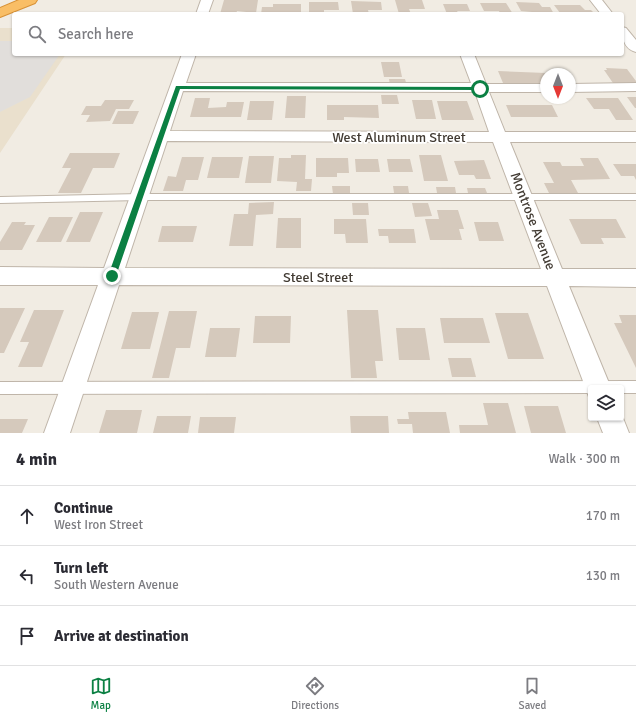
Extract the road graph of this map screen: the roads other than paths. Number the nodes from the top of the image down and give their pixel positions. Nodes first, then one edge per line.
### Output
1 (12, 0) edge
2 (30, 0) edge
3 (207, 0) edge
4 (596, 0) edge
5 (0, 10) edge
6 (203, 12) edge
7 (606, 12) edge
8 (0, 14) edge
9 (624, 33) edge
10 (636, 48) edge
11 (188, 56) edge
12 (468, 56) edge
13 (636, 87) edge
14 (178, 88) junction
15 (540, 88) edge
16 (576, 88) edge
17 (480, 89) junction
18 (161, 136) junction
19 (636, 137) edge
20 (500, 138) junction
21 (140, 197) junction
22 (636, 197) edge
23 (524, 198) junction
24 (0, 200) edge
25 (0, 276) edge
26 (112, 276) junction
27 (555, 278) junction
28 (636, 278) edge
29 (597, 385) edge
30 (588, 387) edge
31 (624, 387) edge
32 (636, 387) edge
33 (0, 388) edge
34 (73, 388) junction
35 (611, 421) edge
36 (57, 433) edge
37 (616, 433) edge

1 - 5 highway
2 - 8 highway
3 - 6 street
4 - 7 street
9 - 10 street
11 - 14 street
12 - 17 street, Montrose Avenue
13 - 16 street
14 - 17 street
14 - 18 street
15 - 17 street
17 - 20 street, Montrose Avenue
18 - 20 street, West Aluminum Street
18 - 21 street
19 - 20 street, West Aluminum Street
20 - 23 street, Montrose Avenue
21 - 23 lane
21 - 24 lane
21 - 26 street
22 - 23 lane
23 - 27 street, Montrose Avenue
25 - 26 street, Steel Street
26 - 27 street, Steel Street
26 - 34 street
27 - 28 street, Steel Street
27 - 29 street, Montrose Avenue
30 - 34 lane
31 - 32 lane
33 - 34 lane
34 - 36 street
35 - 37 street

